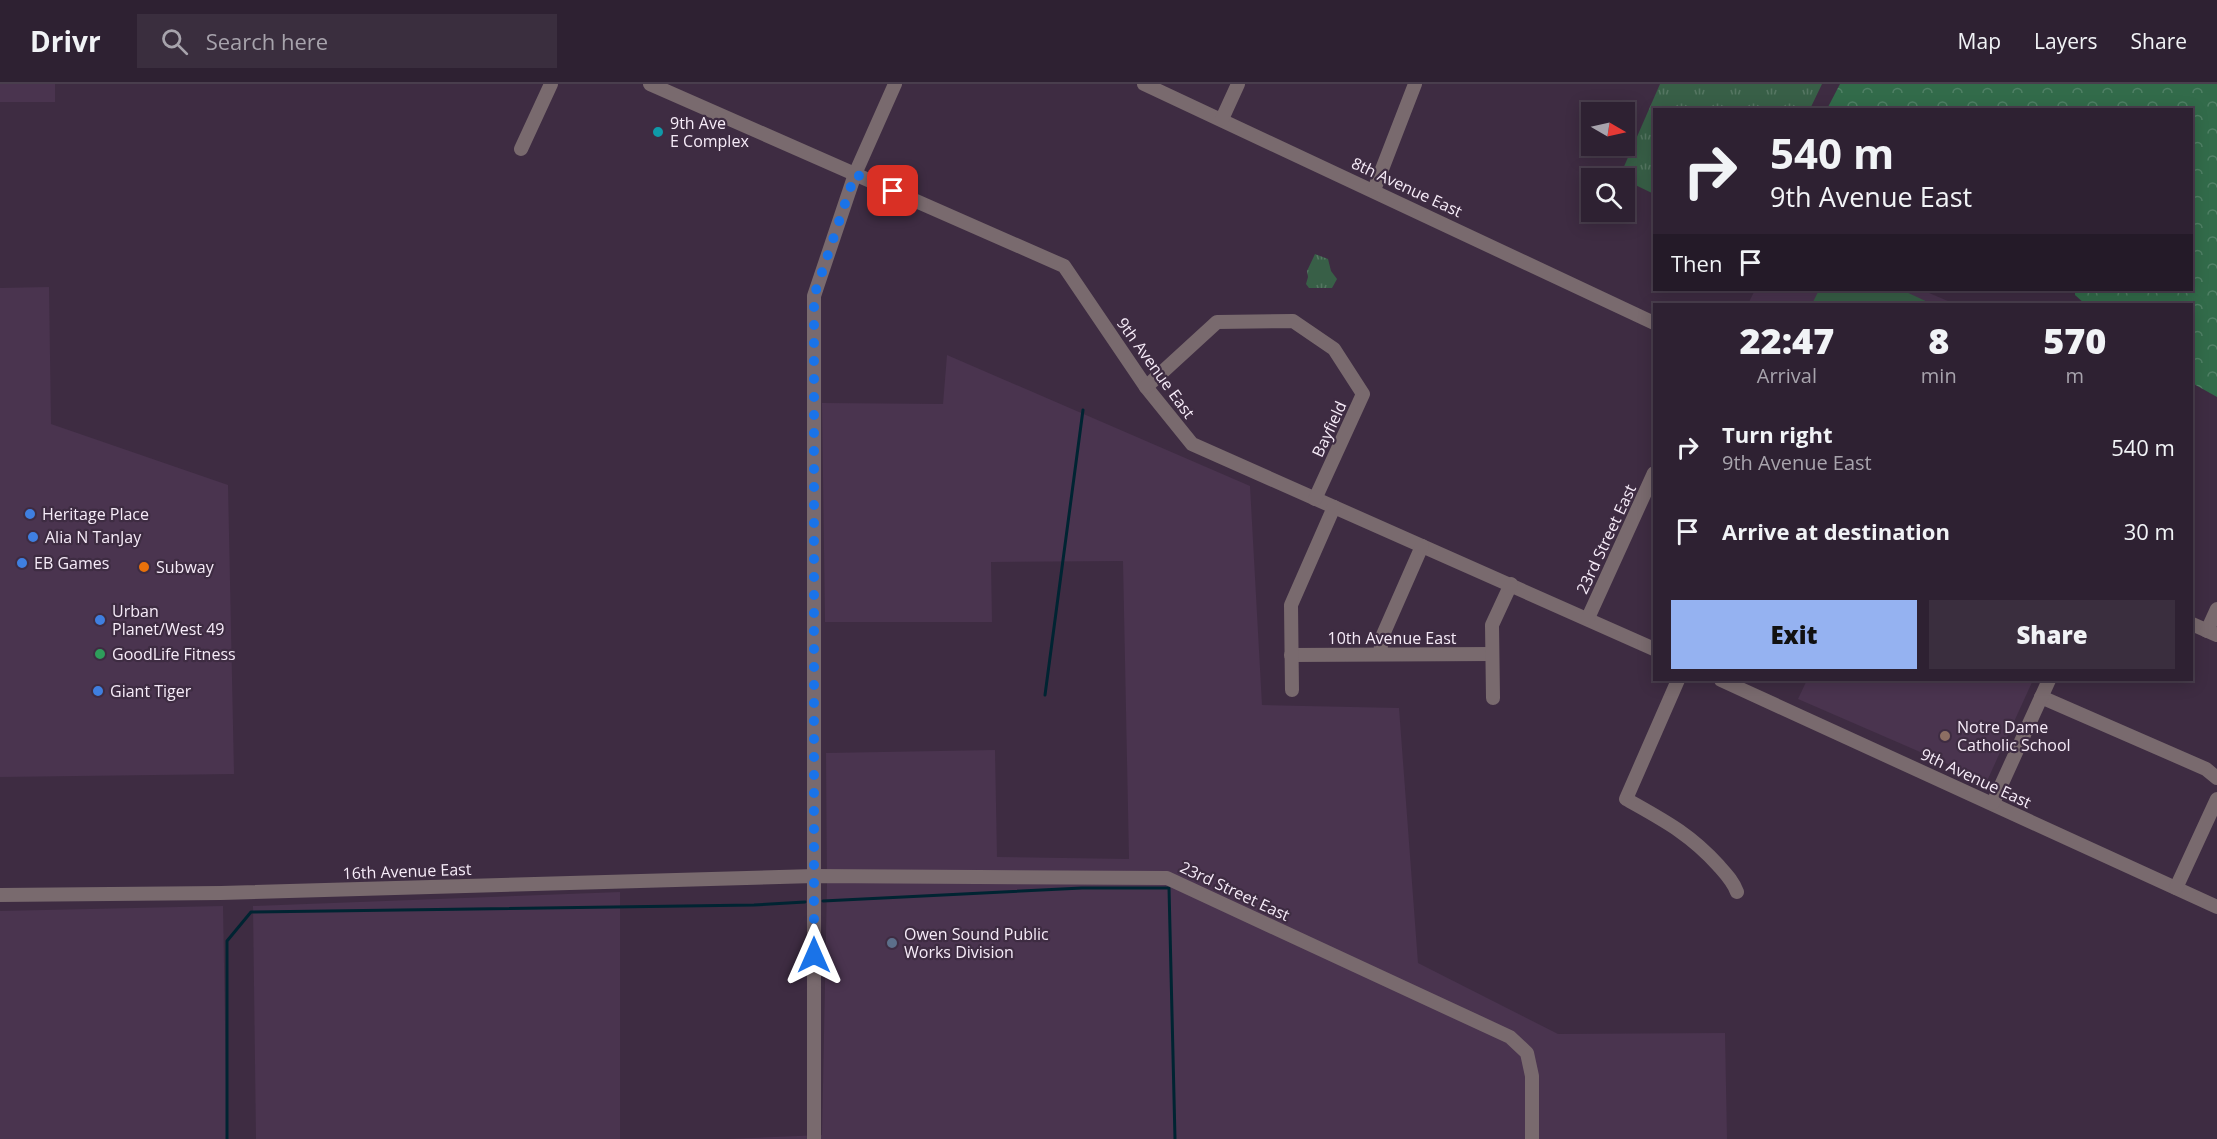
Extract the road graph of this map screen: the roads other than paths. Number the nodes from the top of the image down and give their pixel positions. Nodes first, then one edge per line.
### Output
1 (551, 84) edge
2 (650, 84) edge
3 (895, 84) edge
4 (1144, 84) edge
5 (1238, 84) edge
6 (1415, 84) edge
7 (1222, 119) junction
8 (522, 149) dead end
9 (855, 174) junction
10 (1374, 190) junction
11 (1653, 323) edge
12 (1146, 387) junction
13 (1653, 476) edge
14 (1315, 499) junction
15 (1334, 507) junction
16 (1422, 546) junction
17 (1511, 584) junction
18 (2217, 609) edge
19 (1588, 618) junction
20 (2193, 624) edge
21 (2212, 633) edge
22 (1653, 649) edge
23 (1380, 654) junction
24 (1492, 654) junction
25 (1291, 655) junction
26 (1678, 681) edge
27 (1723, 681) edge
28 (2049, 681) edge
29 (1292, 690) dead end
30 (2041, 697) junction
31 (1493, 698) dead end
32 (2217, 778) edge
33 (2217, 799) edge
34 (1993, 803) junction
35 (814, 876) junction
36 (2176, 888) junction
37 (1737, 892) dead end
38 (0, 895) edge
39 (2217, 907) edge
40 (814, 1139) edge
41 (1532, 1139) edge

1 - 8 street
2 - 9 street, 9th Avenue East
3 - 9 street
4 - 7 street, 8th Avenue East
5 - 7 street
6 - 10 street
7 - 10 street, 8th Avenue East
9 - 12 street, 9th Avenue East
9 - 35 street
10 - 11 street, 8th Avenue East
12 - 14 street, 9th Avenue East
12 - 14 street, Bayfield
13 - 19 street, 23rd Street East
14 - 15 street, 9th Avenue East
15 - 16 street, 9th Avenue East
15 - 25 street
16 - 17 street, 9th Avenue East
16 - 23 street
17 - 19 street, 9th Avenue East
17 - 24 street
18 - 21 street
19 - 22 street, 9th Avenue East
20 - 21 street
23 - 24 street, 10th Avenue East
23 - 25 street, 10th Avenue East
24 - 31 street
25 - 29 street
26 - 37 street
27 - 34 street, 9th Avenue East
28 - 30 street
30 - 32 street
30 - 34 street
33 - 36 street
34 - 36 street, 9th Avenue East
35 - 38 street, 16th Avenue East
35 - 40 street
35 - 41 street, 23rd Street East
36 - 39 street, 9th Avenue East

